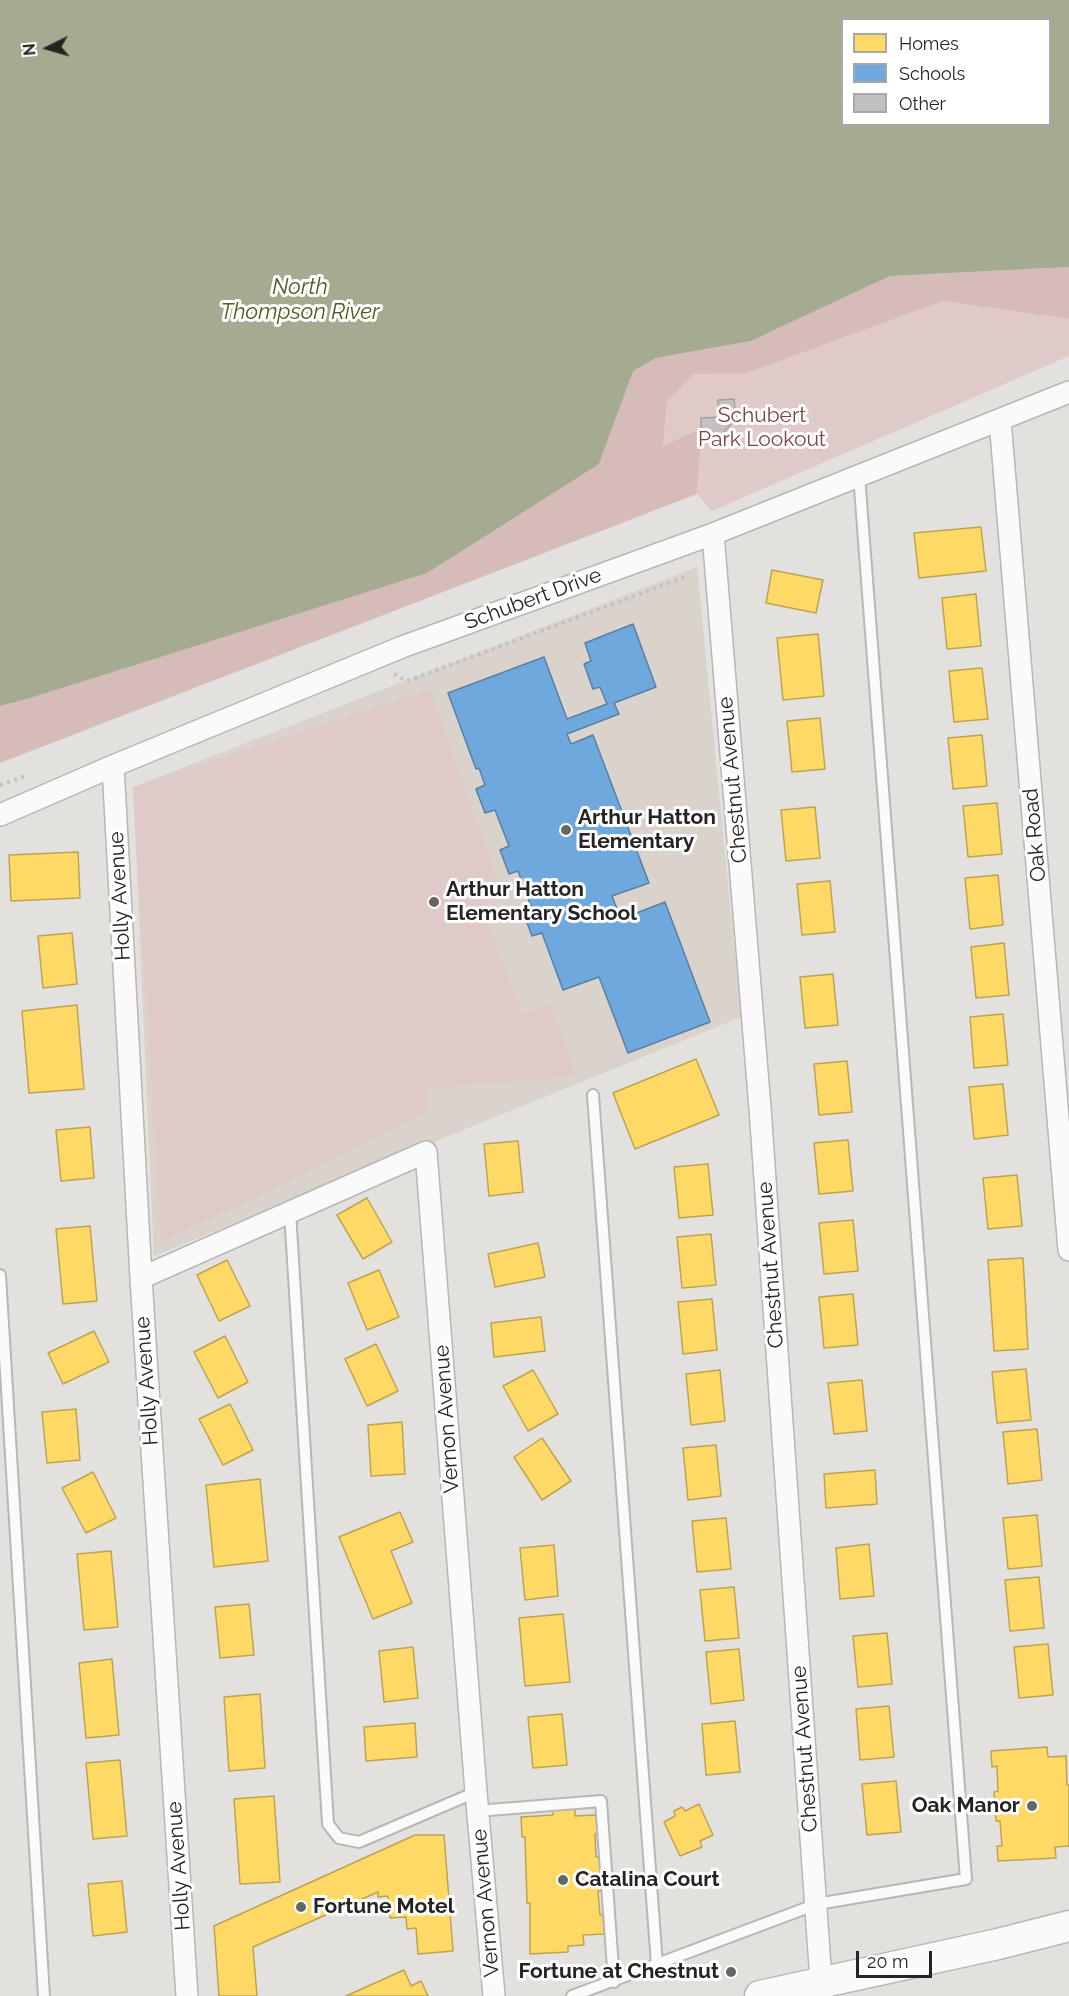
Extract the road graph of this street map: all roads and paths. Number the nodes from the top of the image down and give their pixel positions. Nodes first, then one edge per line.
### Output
1 (1069, 392) edge
2 (1000, 420) junction
3 (859, 475) junction
4 (713, 534) junction
5 (688, 576) dead end
6 (388, 671) dead end
7 (113, 766) junction
8 (0, 815) edge
9 (593, 1095) dead end
10 (290, 1212) junction
11 (1069, 1250) edge
12 (0, 1275) edge
13 (141, 1278) junction
14 (477, 1801) junction
15 (817, 1904) junction
16 (1069, 1926) edge
17 (657, 1965) junction
18 (614, 1982) junction
19 (821, 1989) edge
20 (44, 1996) edge
21 (187, 1996) edge
22 (494, 1996) edge
23 (572, 1996) edge
24 (760, 1996) edge

1 - 2 street, Schubert Drive
2 - 3 street, Schubert Drive
2 - 11 street, Oak Road
3 - 4 street, Schubert Drive
3 - 15 lane
4 - 7 street, Schubert Drive
4 - 15 street, Chestnut Avenue
5 - 6 path
7 - 8 street, Schubert Drive
7 - 13 street, Holly Avenue
9 - 17 lane
10 - 13 street, Vernon Avenue
10 - 14 lane
10 - 14 street, Vernon Avenue
12 - 20 lane
13 - 21 street, Holly Avenue
14 - 18 lane
14 - 22 street, Vernon Avenue
15 - 17 lane
15 - 19 street, Chestnut Avenue
16 - 19 main road
17 - 18 lane
18 - 23 lane
19 - 24 main road

